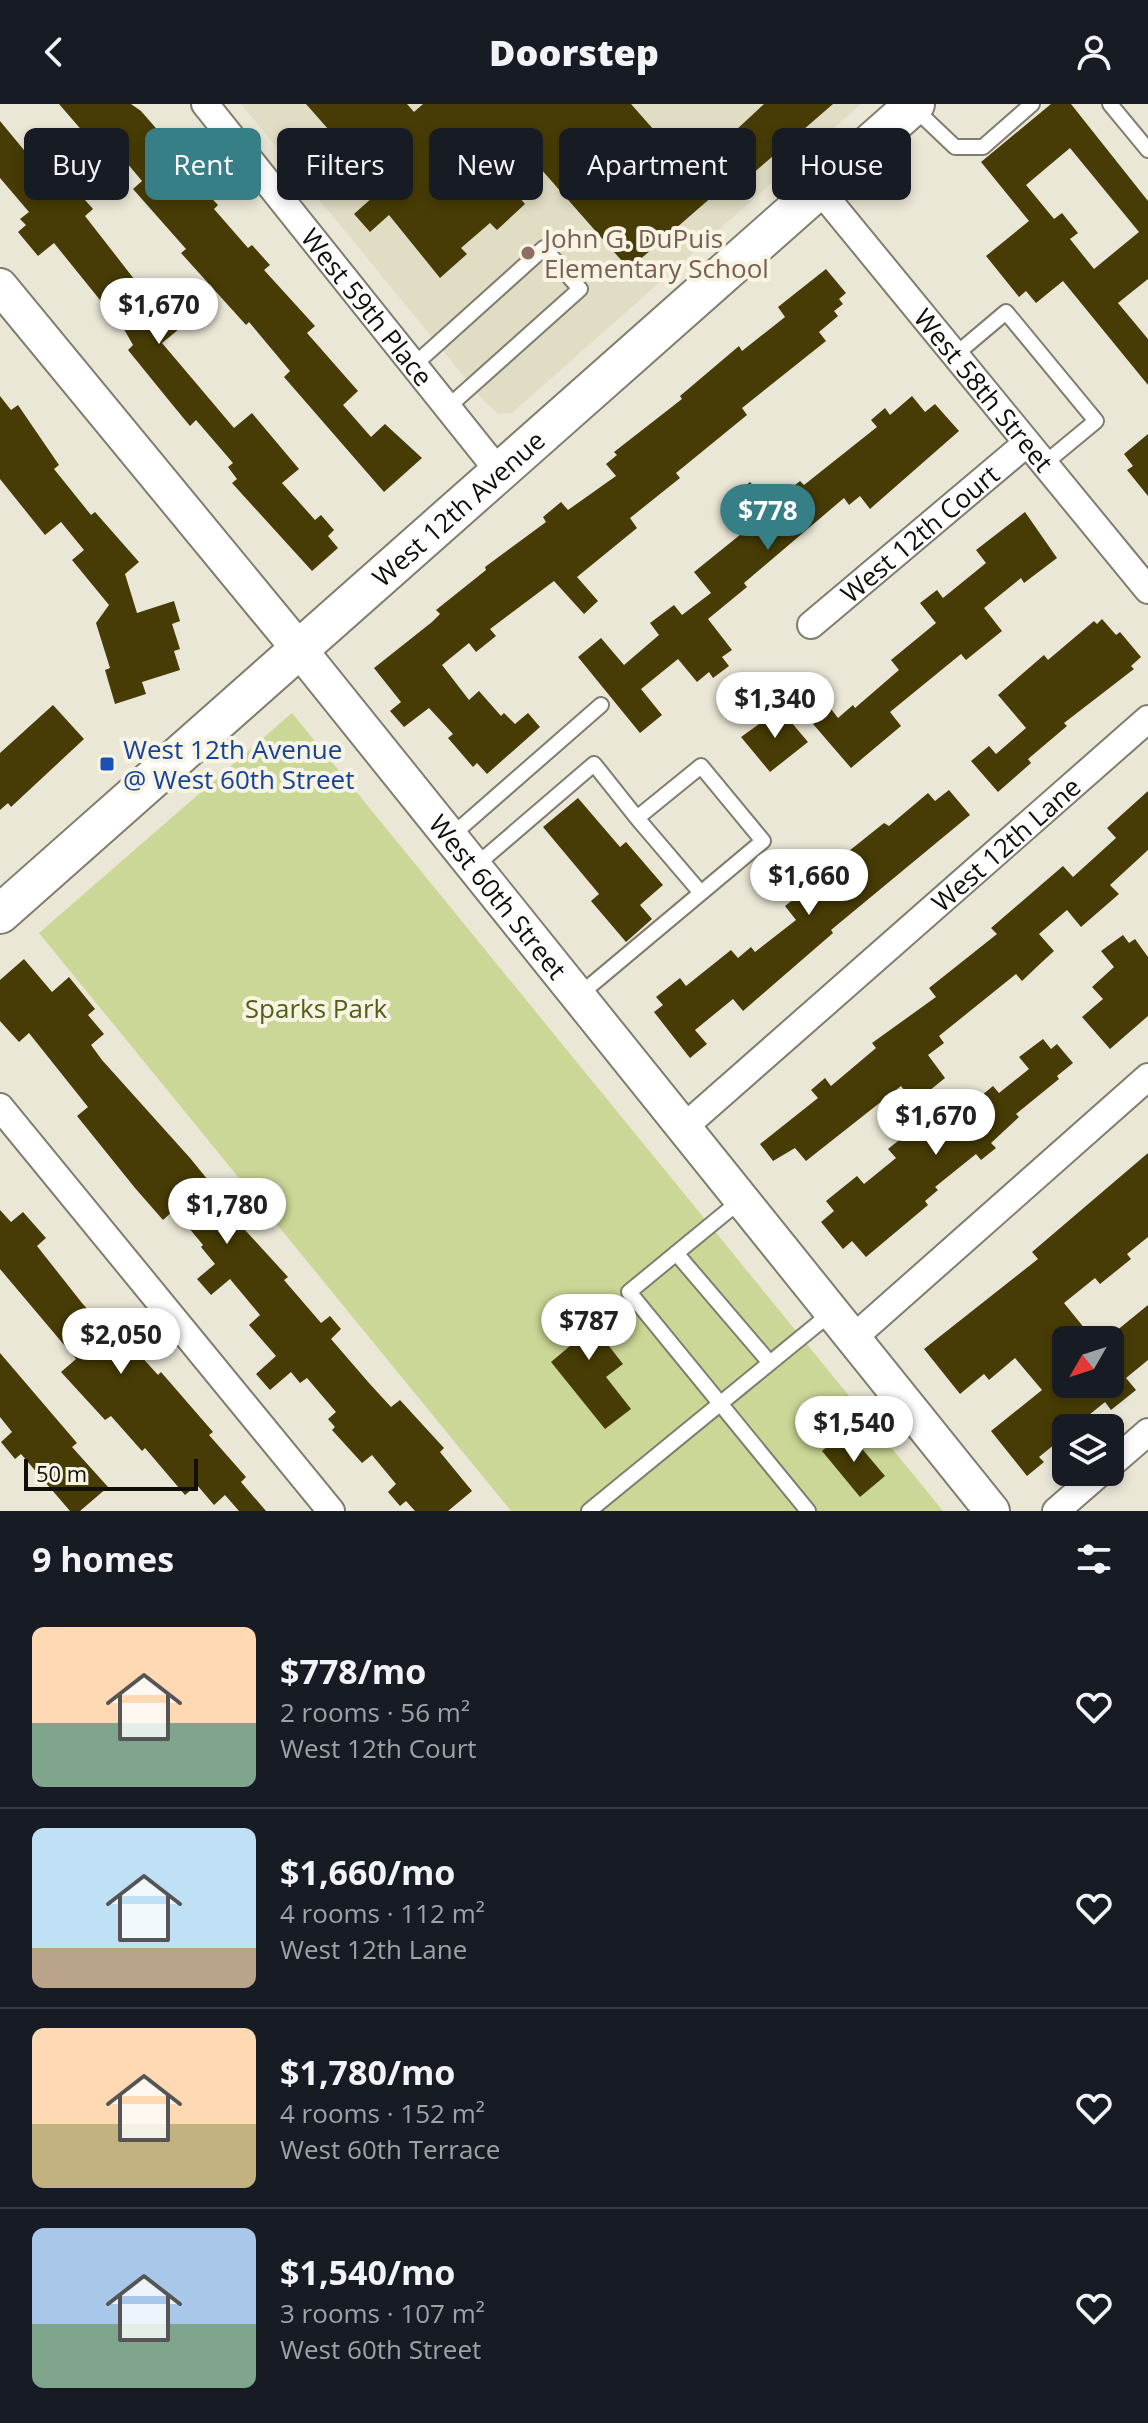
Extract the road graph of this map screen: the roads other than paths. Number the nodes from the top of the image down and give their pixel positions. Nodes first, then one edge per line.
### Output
1 (205, 104) edge
2 (1032, 104) edge
3 (1110, 104) edge
4 (914, 105) edge
5 (888, 128) edge
6 (1148, 150) edge
7 (807, 200) edge
8 (828, 200) edge
9 (0, 286) edge
10 (955, 355) junction
11 (414, 365) junction
12 (448, 407) junction
13 (1027, 443) junction
14 (1044, 464) junction
15 (500, 473) junction
16 (1148, 590) edge
17 (811, 625) dead end
18 (299, 649) junction
19 (601, 705) dead end
20 (1148, 719) edge
21 (637, 818) junction
22 (450, 837) junction
23 (474, 867) junction
24 (701, 893) junction
25 (0, 914) edge
26 (577, 996) junction
27 (1148, 1077) edge
28 (0, 1107) edge
29 (683, 1128) junction
30 (741, 1200) junction
31 (676, 1253) junction
32 (842, 1326) junction
33 (770, 1363) junction
34 (720, 1404) junction
35 (1148, 1432) edge
36 (1124, 1453) edge
37 (1085, 1486) edge
38 (331, 1511) edge
39 (589, 1511) edge
40 (808, 1511) edge
41 (992, 1511) edge
42 (1056, 1511) edge

1 - 11 street, West 59th Place
2 - 4 lane
3 - 6 lane
4 - 5 main road, West 12th Avenue
7 - 15 main road, West 12th Avenue
8 - 10 street, West 58th Street
9 - 18 street, West 60th Street
10 - 13 street, West 58th Street
10 - 14 lane
11 - 12 street, West 59th Place
11 - 12 lane
12 - 15 street, West 59th Place
13 - 14 street, West 58th Street
13 - 17 street, West 12th Court
14 - 16 street, West 58th Street
15 - 18 main road, West 12th Avenue
18 - 22 street, West 60th Street
18 - 25 main road, West 12th Avenue
19 - 22 lane
20 - 29 street, West 12th Lane
21 - 23 lane
21 - 24 lane
21 - 24 lane
22 - 23 street, West 60th Street
23 - 26 street, West 60th Street
24 - 26 lane
26 - 29 street, West 60th Street
27 - 32 street
28 - 38 street
29 - 30 street, West 60th Street
30 - 31 lane
30 - 32 street, West 60th Street
31 - 33 lane
31 - 34 lane
32 - 33 lane
32 - 41 street, West 60th Street
33 - 34 lane
34 - 39 lane
34 - 40 lane
35 - 36 street
37 - 42 street

